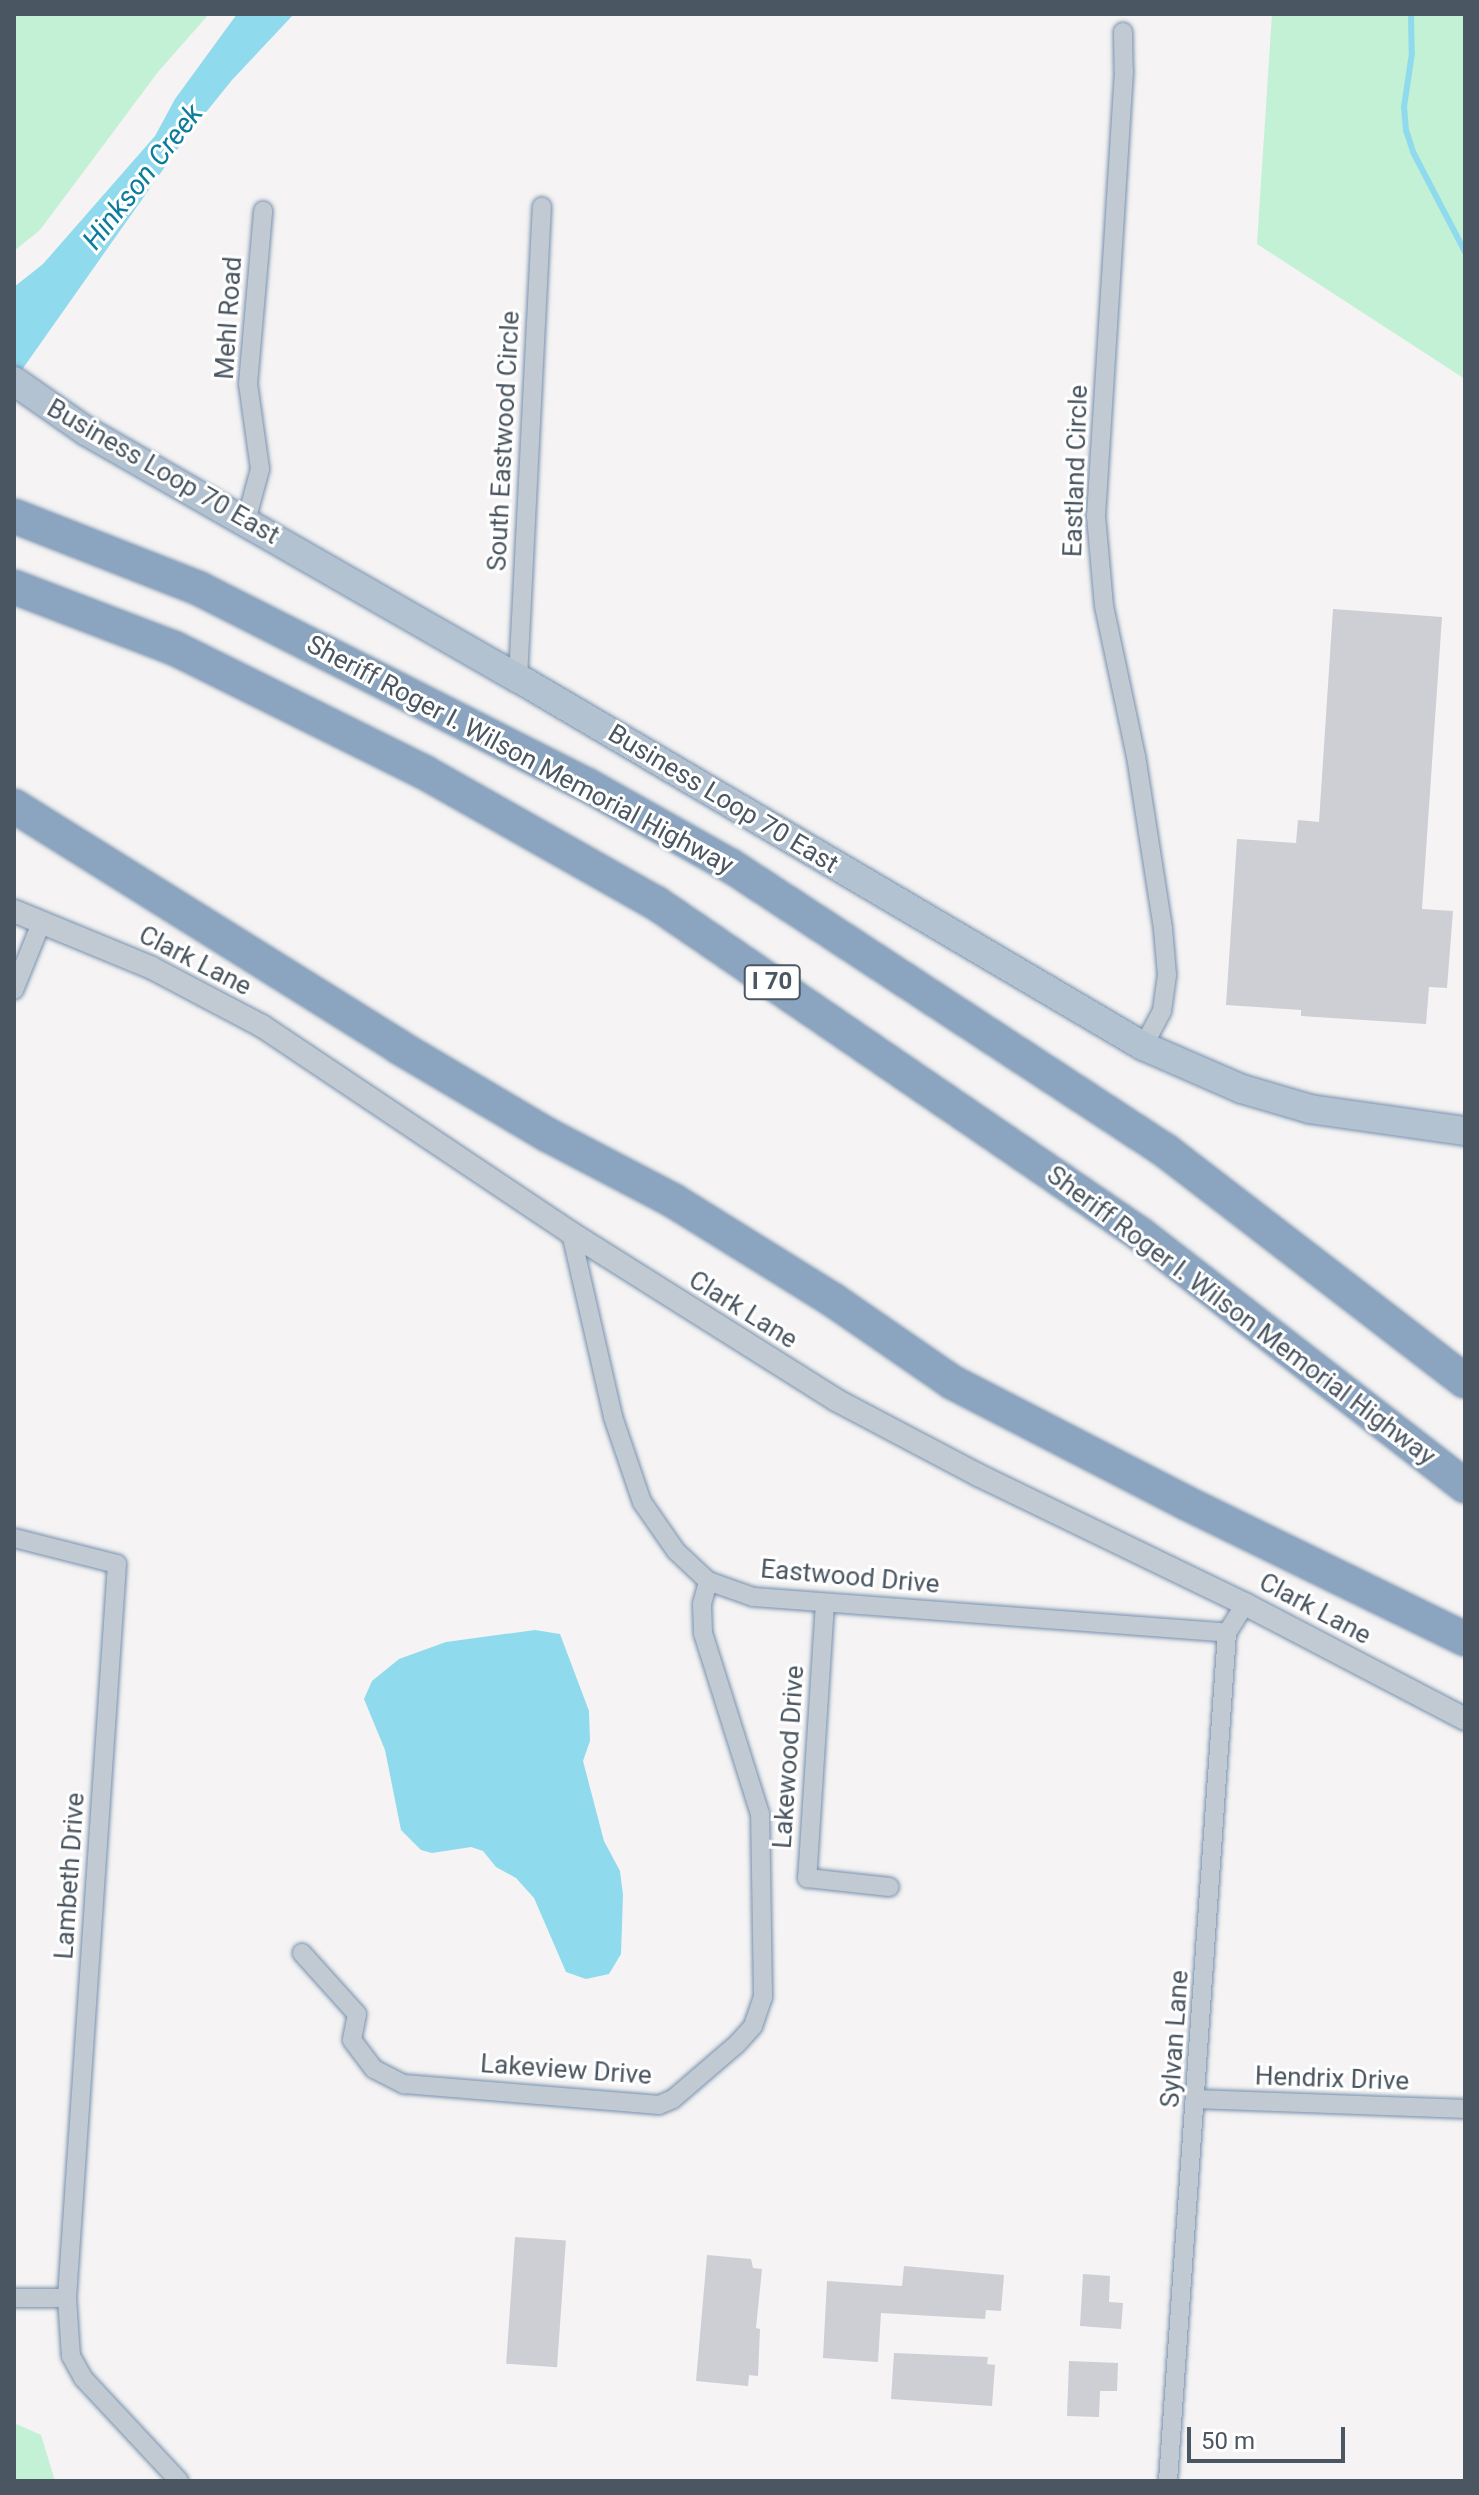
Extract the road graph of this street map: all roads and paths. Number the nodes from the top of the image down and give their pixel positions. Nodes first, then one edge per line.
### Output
1 (1123, 32) dead end
2 (542, 207) dead end
3 (263, 211) dead end
4 (14, 381) edge
5 (14, 516) edge
6 (246, 521) junction
7 (14, 587) edge
8 (518, 678) junction
9 (14, 806) edge
10 (14, 911) edge
11 (42, 921) junction
12 (14, 990) edge
13 (1143, 1046) junction
14 (1465, 1131) edge
15 (571, 1233) junction
16 (1465, 1381) edge
17 (1465, 1486) edge
18 (14, 1538) edge
19 (708, 1581) junction
20 (825, 1603) junction
21 (1245, 1604) junction
22 (1227, 1633) junction
23 (1465, 1639) edge
24 (1465, 1719) edge
25 (890, 1887) dead end
26 (302, 1953) dead end
27 (1197, 2099) junction
28 (1465, 2109) edge
29 (14, 2298) edge
30 (67, 2298) junction
31 (179, 2481) edge
32 (1168, 2481) edge

1 - 13 street, Eastland Circle
2 - 8 street, South Eastwood Circle
3 - 6 street, Mehl Road
4 - 6 main road, Business Loop 70 East
5 - 16 highway, Sheriff Roger I. Wilson Memorial Highway
6 - 8 main road, Business Loop 70 East
7 - 17 highway, Sheriff Roger I. Wilson Memorial Highway / I 70
8 - 13 main road, Business Loop 70 East
9 - 23 highway
10 - 11 street, Clark Lane
11 - 12 street
11 - 15 street, Clark Lane
13 - 14 main road, Business Loop 70 East
15 - 19 street, Eastwood Drive
15 - 21 street, Clark Lane
18 - 30 street, Lambeth Drive
19 - 20 street, Eastwood Drive
19 - 26 street, Lakeview Drive
20 - 22 street, Eastwood Drive
20 - 25 street, Lakewood Drive
21 - 22 street, Sylvan Lane
21 - 24 street, Clark Lane
22 - 27 street, Sylvan Lane
27 - 28 street, Hendrix Drive
27 - 32 street, Sylvan Lane
29 - 30 street
30 - 31 street

